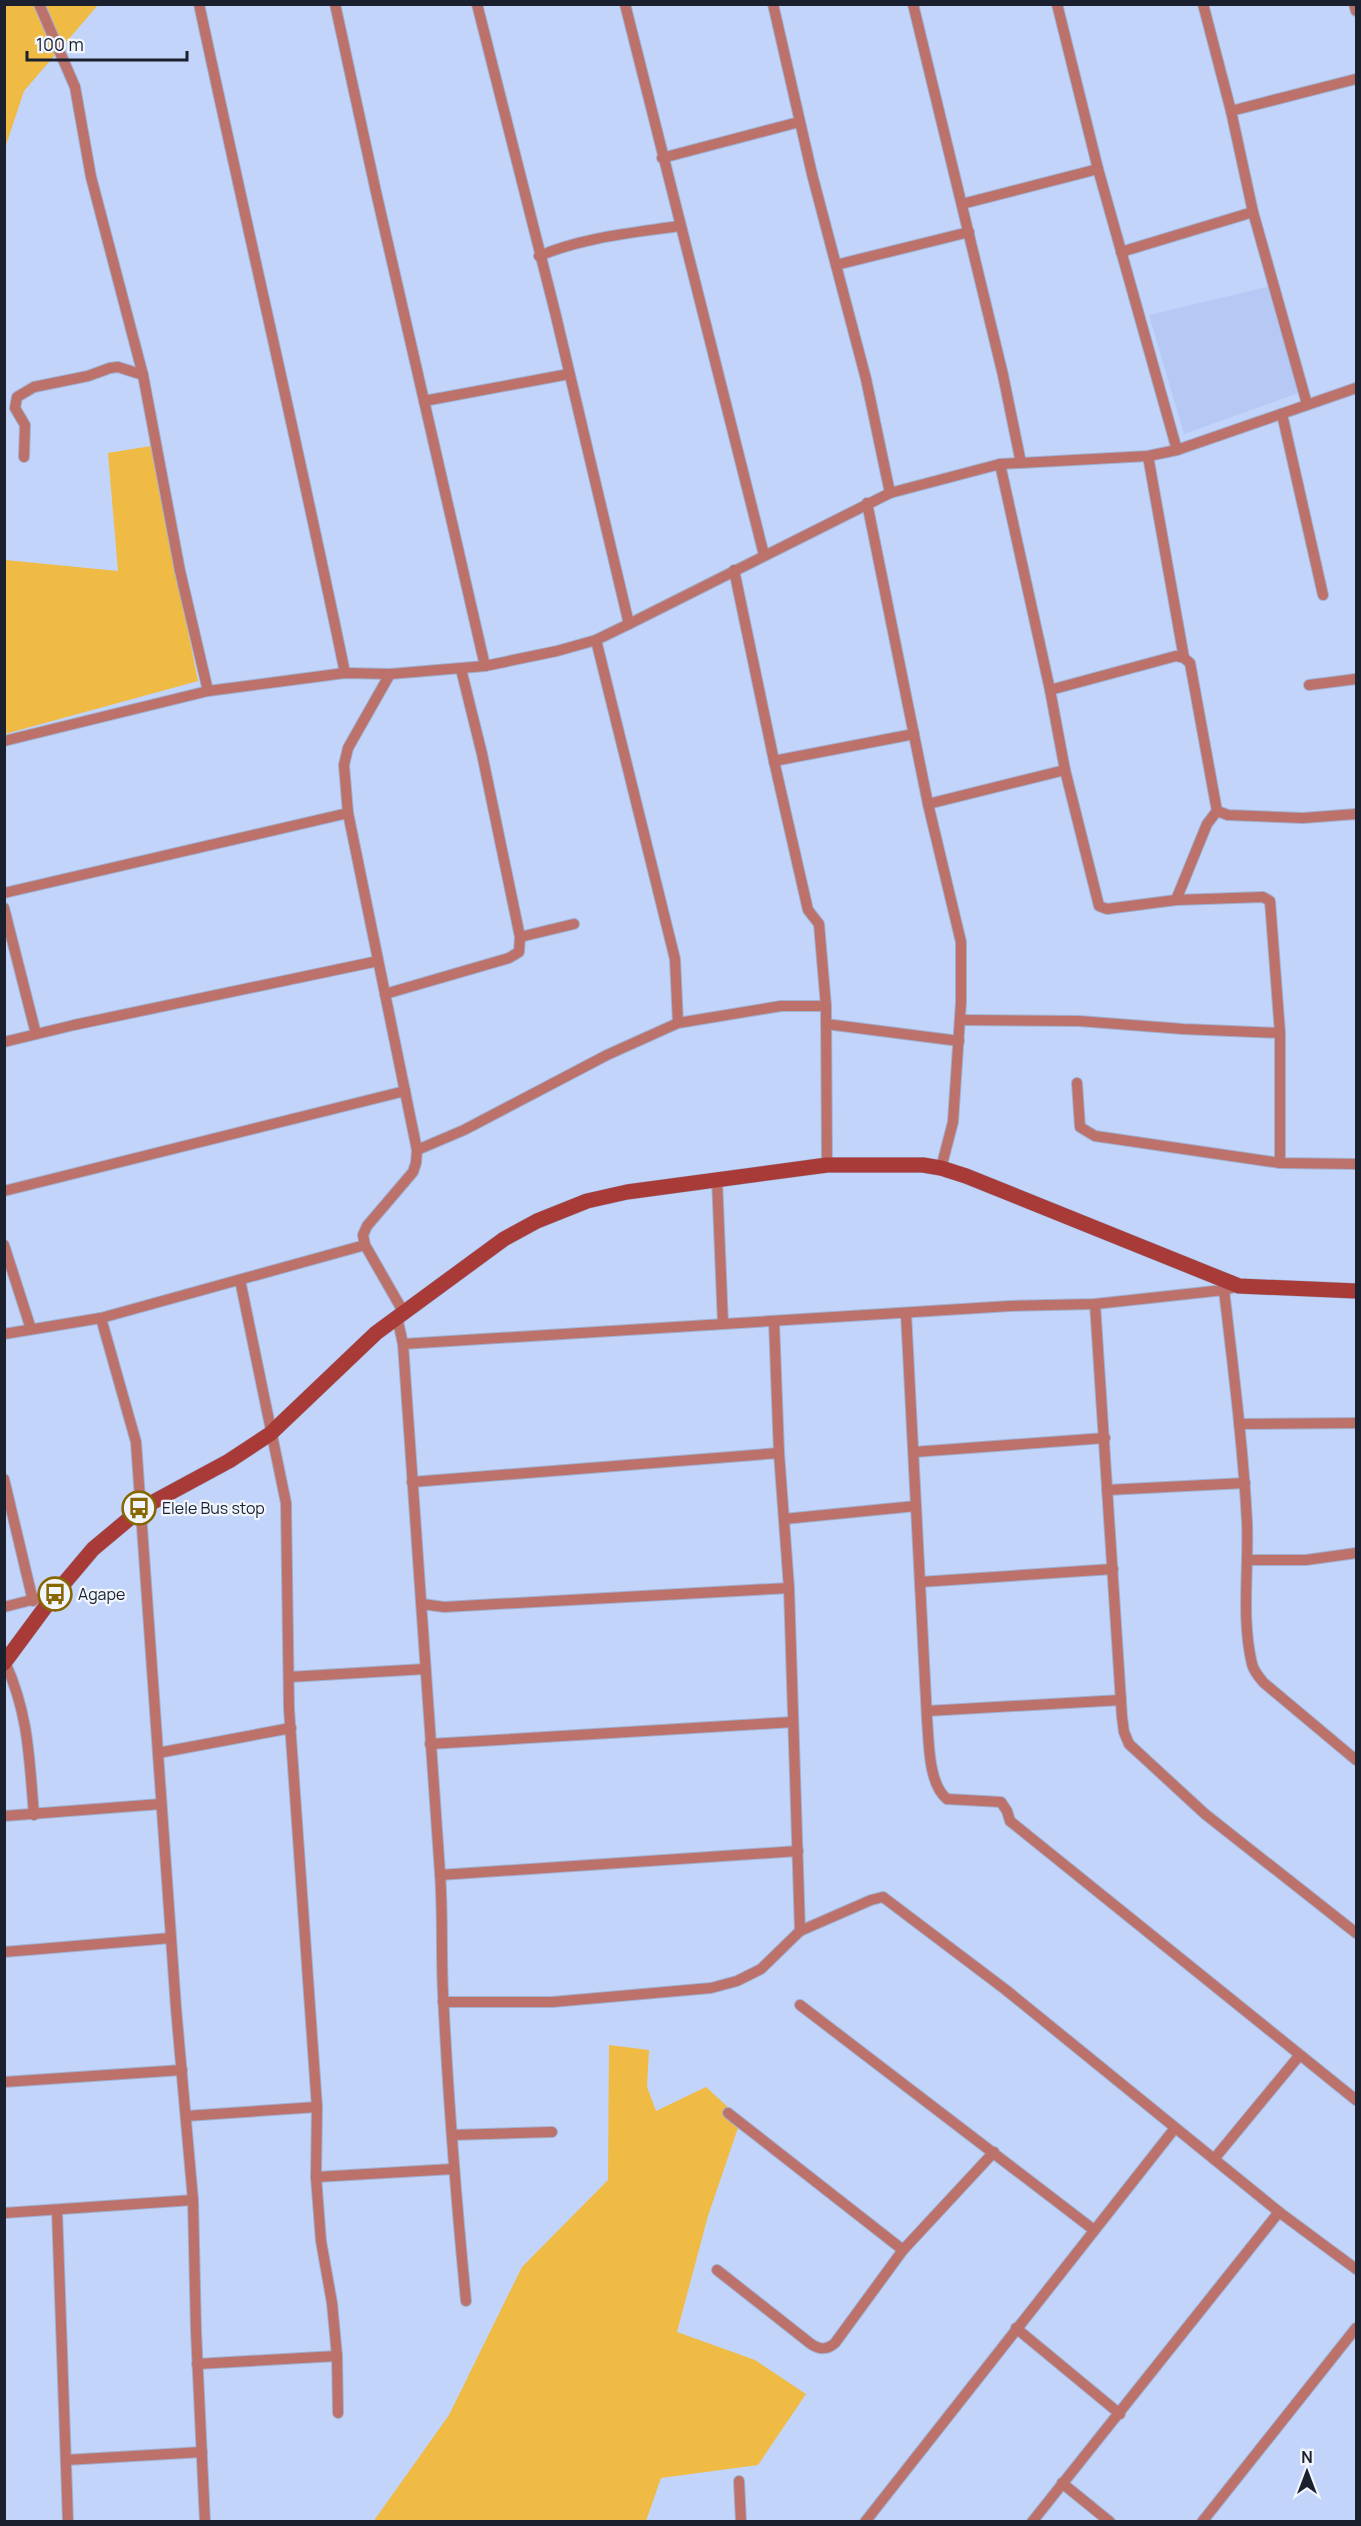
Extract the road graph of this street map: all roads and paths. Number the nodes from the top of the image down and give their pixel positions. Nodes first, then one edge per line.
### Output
1 (39, 4) edge
2 (199, 4) edge
3 (335, 4) edge
4 (477, 4) edge
5 (625, 4) edge
6 (773, 4) edge
7 (913, 4) edge
8 (1058, 4) edge
9 (1203, 4) edge
10 (1354, 4) edge
11 (1356, 11) edge
12 (1356, 79) edge
13 (1231, 111) junction
14 (799, 122) junction
15 (662, 158) junction
16 (1098, 169) junction
17 (962, 204) junction
18 (1253, 213) junction
19 (679, 226) junction
20 (969, 232) junction
21 (1121, 252) junction
22 (539, 256) junction
23 (836, 265) junction
24 (569, 374) junction
25 (143, 375) junction
26 (1356, 388) edge
27 (424, 400) junction
28 (1307, 404) junction
29 (1282, 414) junction
30 (1177, 450) junction
31 (1148, 456) junction
32 (24, 457) dead end
33 (1021, 463) junction
34 (1000, 464) junction
35 (890, 493) junction
36 (867, 503) junction
37 (764, 555) junction
38 (734, 570) junction
39 (1323, 595) dead end
40 (629, 624) junction
41 (596, 640) junction
42 (1184, 658) junction
43 (485, 666) junction
44 (461, 669) junction
45 (345, 673) junction
46 (390, 674) junction
47 (1356, 679) edge
48 (1309, 685) dead end
49 (1050, 690) junction
50 (208, 691) junction
51 (914, 734) junction
52 (4, 741) edge
53 (774, 761) junction
54 (1065, 770) junction
55 (928, 804) junction
56 (1217, 811) junction
57 (348, 813) junction
58 (1356, 814) edge
59 (4, 893) edge
60 (1176, 900) junction
61 (4, 908) edge
62 (574, 924) dead end
63 (520, 937) junction
64 (378, 962) junction
65 (385, 994) junction
66 (826, 1006) junction
67 (960, 1020) junction
68 (678, 1023) junction
69 (826, 1024) junction
70 (1280, 1033) junction
71 (36, 1034) junction
72 (959, 1041) junction
73 (4, 1042) edge
74 (1077, 1083) dead end
75 (405, 1091) junction
76 (417, 1150) junction
77 (1280, 1163) junction
78 (1356, 1164) edge
79 (827, 1165) junction
80 (941, 1168) junction
81 (717, 1179) junction
82 (4, 1191) edge
83 (4, 1245) edge
84 (365, 1245) junction
85 (240, 1280) junction
86 (1239, 1286) junction
87 (1224, 1290) junction
88 (1356, 1291) edge
89 (1095, 1304) junction
90 (906, 1313) junction
91 (401, 1315) junction
92 (100, 1318) junction
93 (774, 1321) junction
94 (723, 1324) junction
95 (32, 1329) junction
96 (4, 1334) edge
97 (403, 1344) junction
98 (1239, 1424) junction
99 (1356, 1424) edge
100 (270, 1434) junction
101 (1105, 1438) junction
102 (914, 1452) junction
103 (779, 1453) junction
104 (4, 1479) edge
105 (412, 1482) junction
106 (1245, 1483) junction
107 (1107, 1490) junction
108 (916, 1506) junction
109 (142, 1508) junction
110 (784, 1518) junction
111 (1356, 1553) edge
112 (1248, 1560) junction
113 (1113, 1569) junction
114 (920, 1582) junction
115 (789, 1588) junction
116 (55, 1594) junction
117 (33, 1601) junction
118 (422, 1604) junction
119 (444, 1607) junction
120 (4, 1608) edge
121 (423, 1622) junction
122 (5, 1663) edge
123 (425, 1669) junction
124 (289, 1677) junction
125 (1121, 1700) junction
126 (927, 1711) junction
127 (793, 1722) junction
128 (291, 1728) junction
129 (430, 1744) junction
130 (158, 1753) junction
131 (1356, 1760) edge
132 (161, 1804) junction
133 (34, 1815) junction
134 (4, 1816) edge
135 (798, 1851) junction
136 (440, 1875) junction
137 (800, 1931) junction
138 (1356, 1933) edge
139 (171, 1938) junction
140 (4, 1952) edge
141 (443, 2002) junction
142 (800, 2005) dead end
143 (1299, 2056) junction
144 (182, 2070) junction
145 (4, 2082) edge
146 (1356, 2100) edge
147 (317, 2106) junction
148 (728, 2113) dead end
149 (186, 2116) junction
150 (1175, 2127) junction
151 (552, 2133) dead end
152 (452, 2135) junction
153 (994, 2152) junction
154 (1214, 2159) junction
155 (453, 2169) junction
156 (316, 2178) junction
157 (193, 2200) junction
158 (57, 2210) junction
159 (1279, 2212) junction
160 (4, 2213) edge
161 (1094, 2230) junction
162 (903, 2250) junction
163 (1356, 2269) edge
164 (717, 2270) dead end
165 (466, 2301) dead end
166 (1016, 2328) junction
167 (1356, 2328) edge
168 (337, 2356) junction
169 (197, 2364) junction
170 (338, 2413) dead end
171 (1120, 2414) junction
172 (202, 2452) junction
173 (66, 2460) junction
174 (739, 2481) dead end
175 (1062, 2483) junction
176 (68, 2522) edge
177 (205, 2522) edge
178 (741, 2522) edge
179 (864, 2522) edge
180 (1032, 2522) edge
181 (1110, 2522) edge
182 (1202, 2522) edge

1 - 25 street
2 - 45 street
3 - 27 street
4 - 22 street
5 - 15 street
6 - 14 street
7 - 17 street
8 - 16 street
9 - 13 street
10 - 11 street
12 - 13 street
13 - 18 street
14 - 15 street
14 - 23 street
15 - 19 street
16 - 17 street
16 - 21 street
17 - 20 street
18 - 21 street
18 - 28 street
19 - 22 street
19 - 37 street
20 - 23 street
20 - 33 street
21 - 30 street
22 - 24 street
23 - 35 street
24 - 27 street
24 - 40 street
25 - 32 street
25 - 50 street
26 - 28 street
27 - 43 street
28 - 29 street
29 - 30 street
29 - 39 street
30 - 31 street
31 - 33 street
31 - 42 street
33 - 34 street
34 - 35 street
34 - 49 street
35 - 36 street
36 - 37 street
36 - 51 street
37 - 38 street
38 - 40 street
38 - 53 street
40 - 41 street
41 - 43 street
41 - 68 street
42 - 49 street
42 - 56 street
43 - 44 street
44 - 46 street
44 - 63 street
45 - 46 street
45 - 50 street
46 - 57 street
47 - 48 street
49 - 54 street
50 - 52 street
51 - 53 street
51 - 55 street
53 - 66 street
54 - 55 street
54 - 60 street
55 - 67 street
56 - 58 street
56 - 60 street
57 - 59 street
57 - 64 street
60 - 70 street
61 - 71 street
62 - 63 street
63 - 65 street
64 - 65 street
64 - 71 street
65 - 75 street
66 - 68 street
66 - 69 street
67 - 70 street
67 - 72 street
68 - 76 street
69 - 72 street
69 - 79 street
70 - 77 street
71 - 73 street
72 - 80 street
74 - 77 street
75 - 76 street
75 - 82 street
76 - 84 street
77 - 78 street
79 - 80 street
79 - 81 street
80 - 86 street
81 - 91 street
81 - 94 street
83 - 95 street
84 - 85 street
84 - 91 street
85 - 92 street
85 - 100 street
86 - 87 street
86 - 88 street
87 - 89 street
87 - 98 street
89 - 90 street
89 - 101 street
90 - 93 street
90 - 102 street
91 - 97 street
91 - 100 street
92 - 95 street
92 - 109 street
93 - 94 street
93 - 103 street
94 - 97 street
95 - 96 street
97 - 105 street
98 - 99 street
98 - 106 street
100 - 109 street
100 - 124 street
101 - 102 street
101 - 107 street
102 - 108 street
103 - 105 street
103 - 110 street
104 - 117 street
105 - 118 street
106 - 107 street
106 - 112 street
107 - 113 street
108 - 110 street
108 - 114 street
109 - 116 street
109 - 130 street
110 - 115 street
111 - 112 street
112 - 131 street
113 - 114 street
113 - 125 street
114 - 126 street
115 - 119 street
115 - 127 street
116 - 117 street
116 - 122 street
117 - 120 street
118 - 119 street
118 - 121 street
119 - 121 street
121 - 123 street
122 - 133 street
123 - 124 street
123 - 129 street
124 - 128 street
125 - 126 street
125 - 138 street
126 - 143 street
127 - 129 street
127 - 135 street
128 - 130 street
128 - 147 street
129 - 136 street
130 - 132 street
132 - 133 street
132 - 139 street
133 - 134 street
135 - 136 street
135 - 137 street
136 - 141 street
137 - 141 street
137 - 150 street
139 - 140 street
139 - 144 street
141 - 152 street
142 - 153 street
143 - 146 street
143 - 154 street
144 - 145 street
144 - 149 street
147 - 149 street
147 - 156 street
148 - 162 street
149 - 157 street
150 - 154 street
150 - 161 street
151 - 152 street
152 - 155 street
153 - 161 street
153 - 162 street
154 - 159 street
155 - 156 street
155 - 165 street
156 - 168 street
157 - 158 street
157 - 169 street
158 - 160 street
158 - 173 street
159 - 163 street
159 - 171 street
161 - 166 street
162 - 164 street
166 - 171 street
166 - 179 street
167 - 182 street
168 - 169 street
168 - 170 street
169 - 172 street
171 - 175 street
172 - 173 street
172 - 177 street
173 - 176 street
174 - 178 street
175 - 180 street
175 - 181 street

